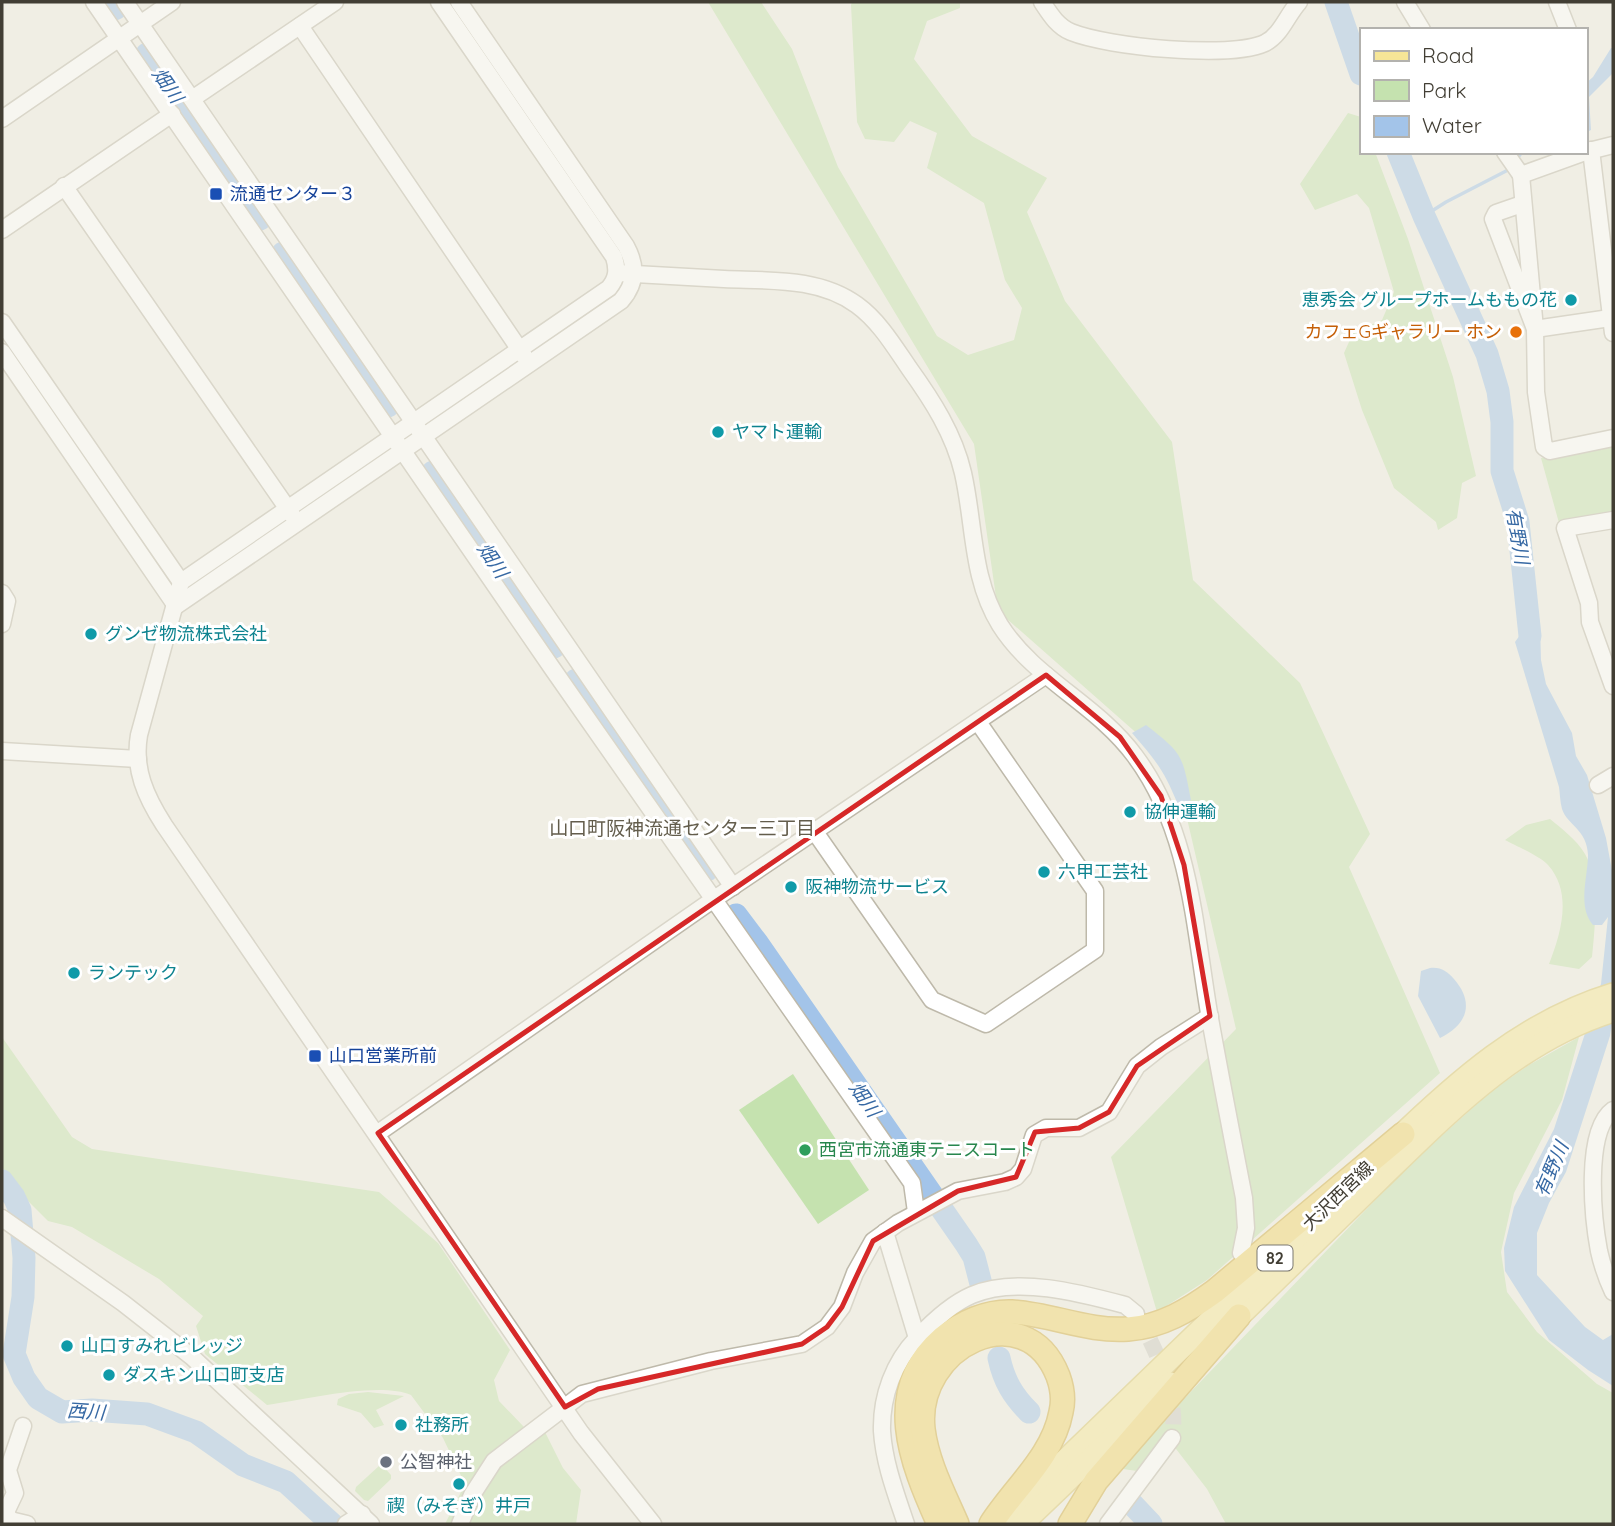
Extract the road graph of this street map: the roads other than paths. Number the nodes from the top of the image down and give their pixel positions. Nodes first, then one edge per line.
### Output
1 (94, 2) edge
2 (125, 2) edge
3 (172, 2) edge
4 (335, 2) edge
5 (439, 2) edge
6 (459, 2) edge
7 (1299, 2) edge
8 (1405, 2) edge
9 (1557, 2) edge
10 (1047, 3) edge
11 (141, 24) junction
12 (300, 26) junction
13 (1421, 28) edge
14 (1567, 28) edge
15 (120, 39) junction
16 (192, 99) junction
17 (172, 114) junction
18 (2, 119) edge
19 (1613, 145) edge
20 (1587, 151) edge
21 (1506, 154) edge
22 (1579, 154) edge
23 (1521, 175) junction
24 (64, 186) junction
25 (1522, 204) junction
26 (2, 230) edge
27 (283, 230) junction
28 (262, 245) junction
29 (1522, 272) junction
30 (617, 273) junction
31 (635, 274) junction
32 (2, 322) edge
33 (1612, 326) edge
34 (1535, 329) junction
35 (519, 349) junction
36 (4, 361) edge
37 (529, 364) junction
38 (414, 421) junction
39 (392, 435) junction
40 (424, 437) junction
41 (1613, 438) edge
42 (403, 450) junction
43 (287, 509) junction
44 (1613, 520) edge
45 (297, 522) junction
46 (181, 582) junction
47 (2, 593) edge
48 (176, 606) junction
49 (2, 624) edge
50 (573, 654) junction
51 (552, 668) junction
52 (1046, 675) junction
53 (1613, 686) edge
54 (978, 722) junction
55 (2, 751) edge
56 (138, 759) junction
57 (1613, 776) edge
58 (1598, 785) dead end
59 (815, 832) junction
60 (733, 887) junction
61 (714, 900) junction
62 (1613, 994) edge
63 (1613, 1011) edge
64 (1210, 1016) junction
65 (1564, 1021) junction
66 (1613, 1110) edge
67 (378, 1133) junction
68 (1403, 1133) junction
69 (916, 1212) junction
70 (6, 1221) edge
71 (885, 1232) junction
72 (1241, 1253) joint
73 (1215, 1291) junction
74 (1613, 1292) edge
75 (1136, 1314) tunnel mouth
76 (1240, 1316) junction
77 (916, 1338) junction
78 (565, 1407) junction
79 (23, 1426) dead end
80 (1172, 1438) tunnel mouth
81 (366, 1519) edge
82 (7, 1522) edge
83 (27, 1524) edge
84 (346, 1524) edge
85 (460, 1524) edge
86 (653, 1524) edge
87 (906, 1524) edge
88 (939, 1524) edge
89 (957, 1524) edge
90 (991, 1524) edge
91 (999, 1524) edge
92 (1022, 1524) edge
93 (1070, 1524) edge
94 (1108, 1524) edge

1 - 15 street
2 - 11 street
3 - 11 street
4 - 12 street
5 - 30 street
6 - 31 street
7 - 10 street
8 - 13 street
9 - 14 street
11 - 15 street
11 - 16 street
12 - 16 street
12 - 35 street
15 - 17 street
15 - 18 street
16 - 27 street
17 - 24 street
17 - 28 street
19 - 20 street
20 - 33 street
21 - 23 street
22 - 23 street
23 - 25 street
24 - 26 street
24 - 43 street
25 - 29 street
25 - 29 street
27 - 28 street
27 - 38 street
28 - 39 street
29 - 34 street
30 - 31 street
30 - 35 street
31 - 37 street
31 - 52 street
32 - 46 street
33 - 34 street
34 - 41 street
35 - 37 street
35 - 38 street
36 - 48 street
37 - 40 street
38 - 39 street
38 - 40 street
39 - 42 street
39 - 43 street
40 - 42 street
40 - 50 street
42 - 45 street
42 - 51 street
43 - 45 street
43 - 46 street
44 - 53 street
45 - 48 street
46 - 48 street
47 - 49 street
48 - 56 street
50 - 51 street
50 - 60 street
51 - 61 street
52 - 54 street
52 - 64 street
54 - 59 street
54 - 59 street
55 - 56 street
56 - 67 street
57 - 58 street
59 - 60 street
60 - 61 street
61 - 67 street
61 - 69 street
62 - 65 main road, 大沢西宮線 / 82
63 - 65 main road, 大沢西宮線 / 82
64 - 69 street
64 - 72 street
65 - 68 main road, 大沢西宮線 / 82
65 - 76 main road, 大沢西宮線 / 82
66 - 74 street
67 - 78 street
68 - 73 highway
68 - 91 main road, 大沢西宮線 / 82
69 - 71 street
70 - 81 street
71 - 77 street
71 - 78 street
72 - 73 highway
73 - 88 highway
75 - 77 street
76 - 92 main road, 大沢西宮線 / 82
76 - 93 highway
77 - 87 street
78 - 85 street
78 - 86 street
79 - 82 street
80 - 94 street
81 - 84 street
82 - 83 street
89 - 90 highway

